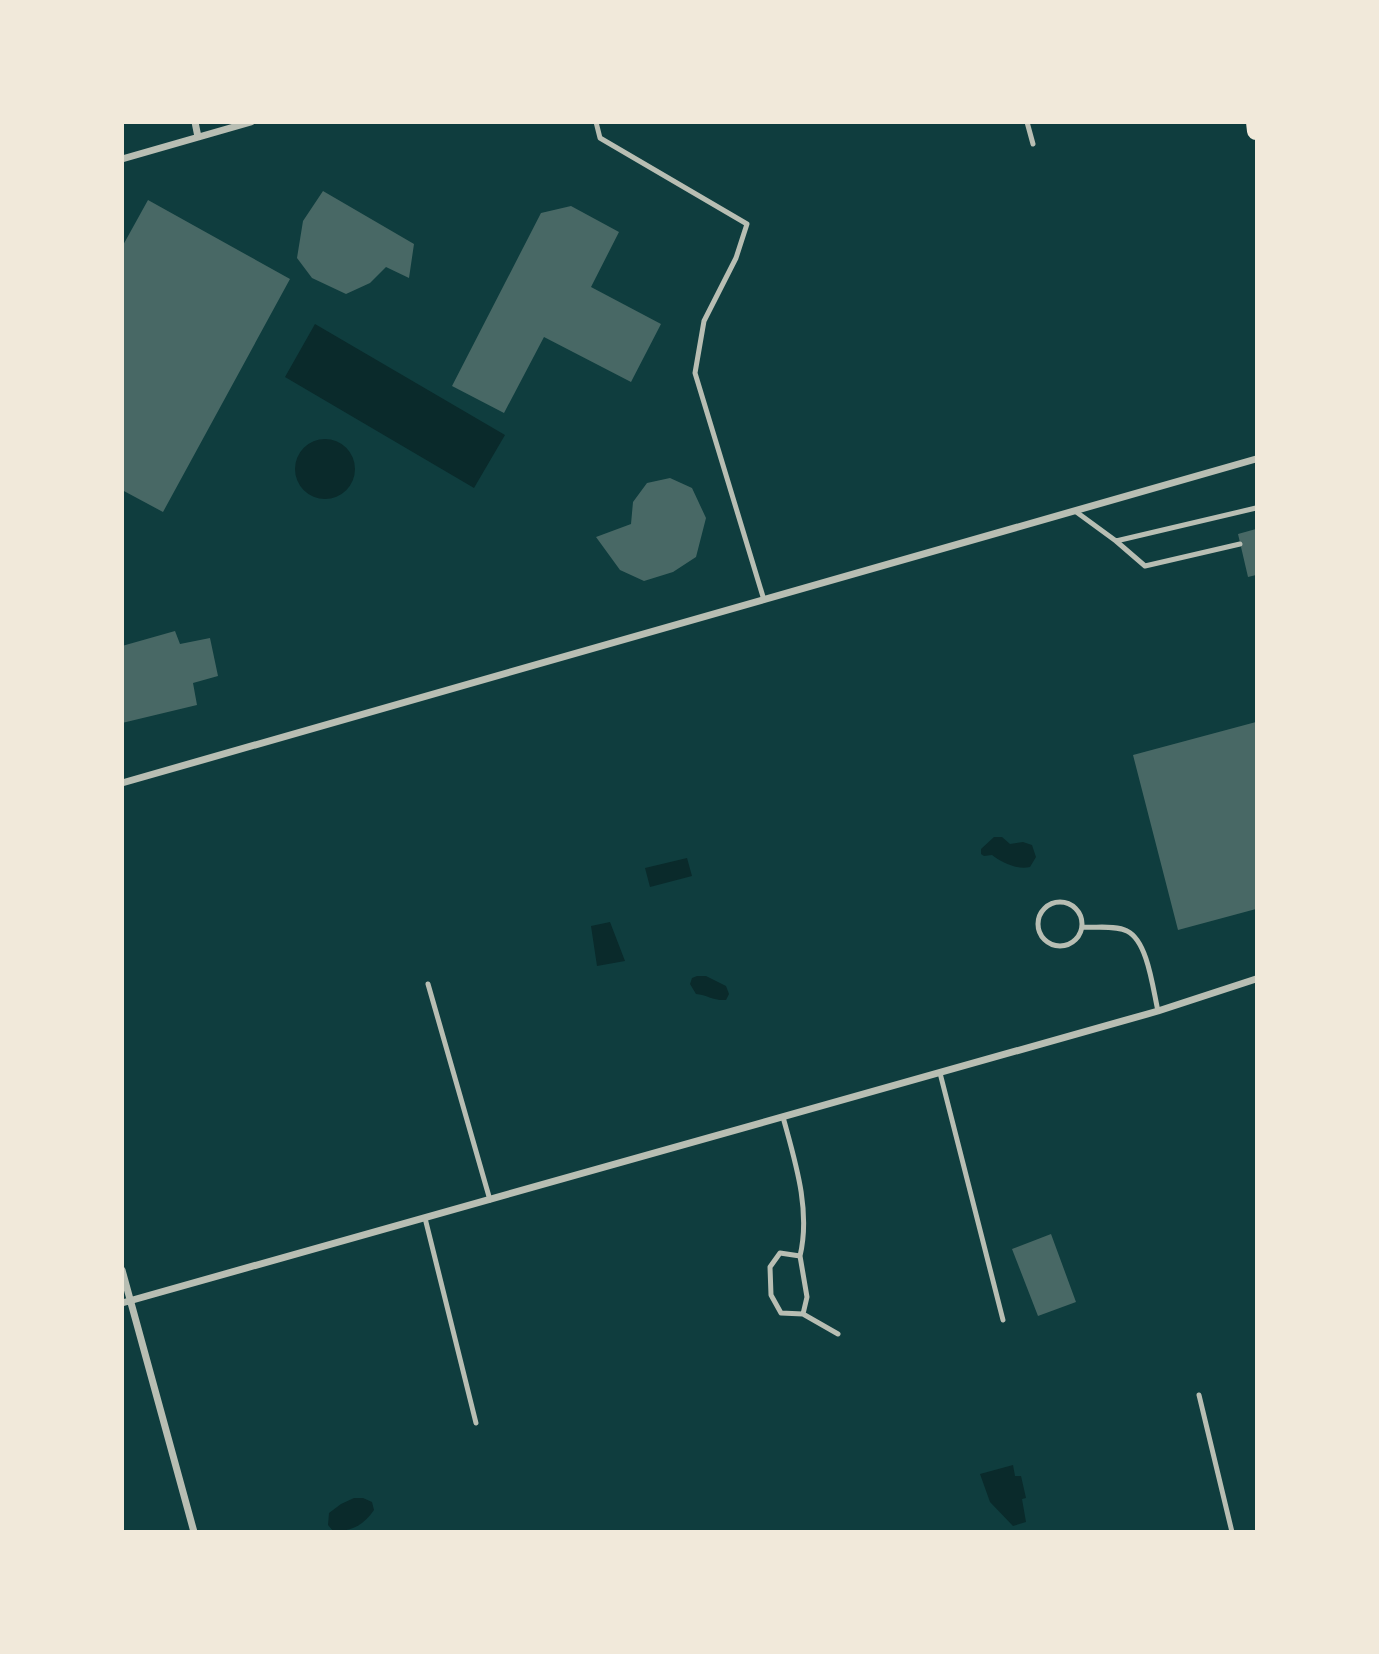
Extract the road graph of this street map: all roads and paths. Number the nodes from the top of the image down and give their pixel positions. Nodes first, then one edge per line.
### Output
1 (195, 122) edge
2 (251, 122) edge
3 (596, 122) edge
4 (1027, 122) edge
5 (1255, 122) edge
6 (1256, 131) edge
7 (198, 137) junction
8 (1033, 144) dead end
9 (122, 159) edge
10 (1256, 459) edge
11 (1256, 508) edge
12 (1075, 511) junction
13 (1116, 541) junction
14 (1240, 544) dead end
15 (764, 600) junction
16 (122, 783) edge
17 (1083, 927) junction
18 (1256, 979) edge
19 (428, 984) dead end
20 (1158, 1011) junction
21 (940, 1073) junction
22 (783, 1117) junction
23 (490, 1200) junction
24 (425, 1218) junction
25 (800, 1256) junction
26 (122, 1270) edge
27 (127, 1302) edge
28 (803, 1314) junction
29 (1003, 1320) dead end
30 (838, 1334) dead end
31 (1199, 1395) dead end
32 (476, 1423) dead end
33 (194, 1531) edge
34 (1232, 1531) edge

1 - 7 street
2 - 7 street
3 - 15 lane
4 - 8 lane
5 - 6 main road
7 - 9 street
10 - 12 street
11 - 13 lane
12 - 13 lane
12 - 15 street
13 - 14 lane
15 - 16 street
17 - 17 lane
17 - 20 lane
18 - 20 street
19 - 23 lane
20 - 21 street
21 - 22 street
21 - 29 lane
22 - 23 street
22 - 25 lane
23 - 24 street
24 - 27 street
24 - 32 lane
25 - 28 lane
25 - 28 lane
26 - 27 street
27 - 33 street
28 - 30 lane
31 - 34 lane

